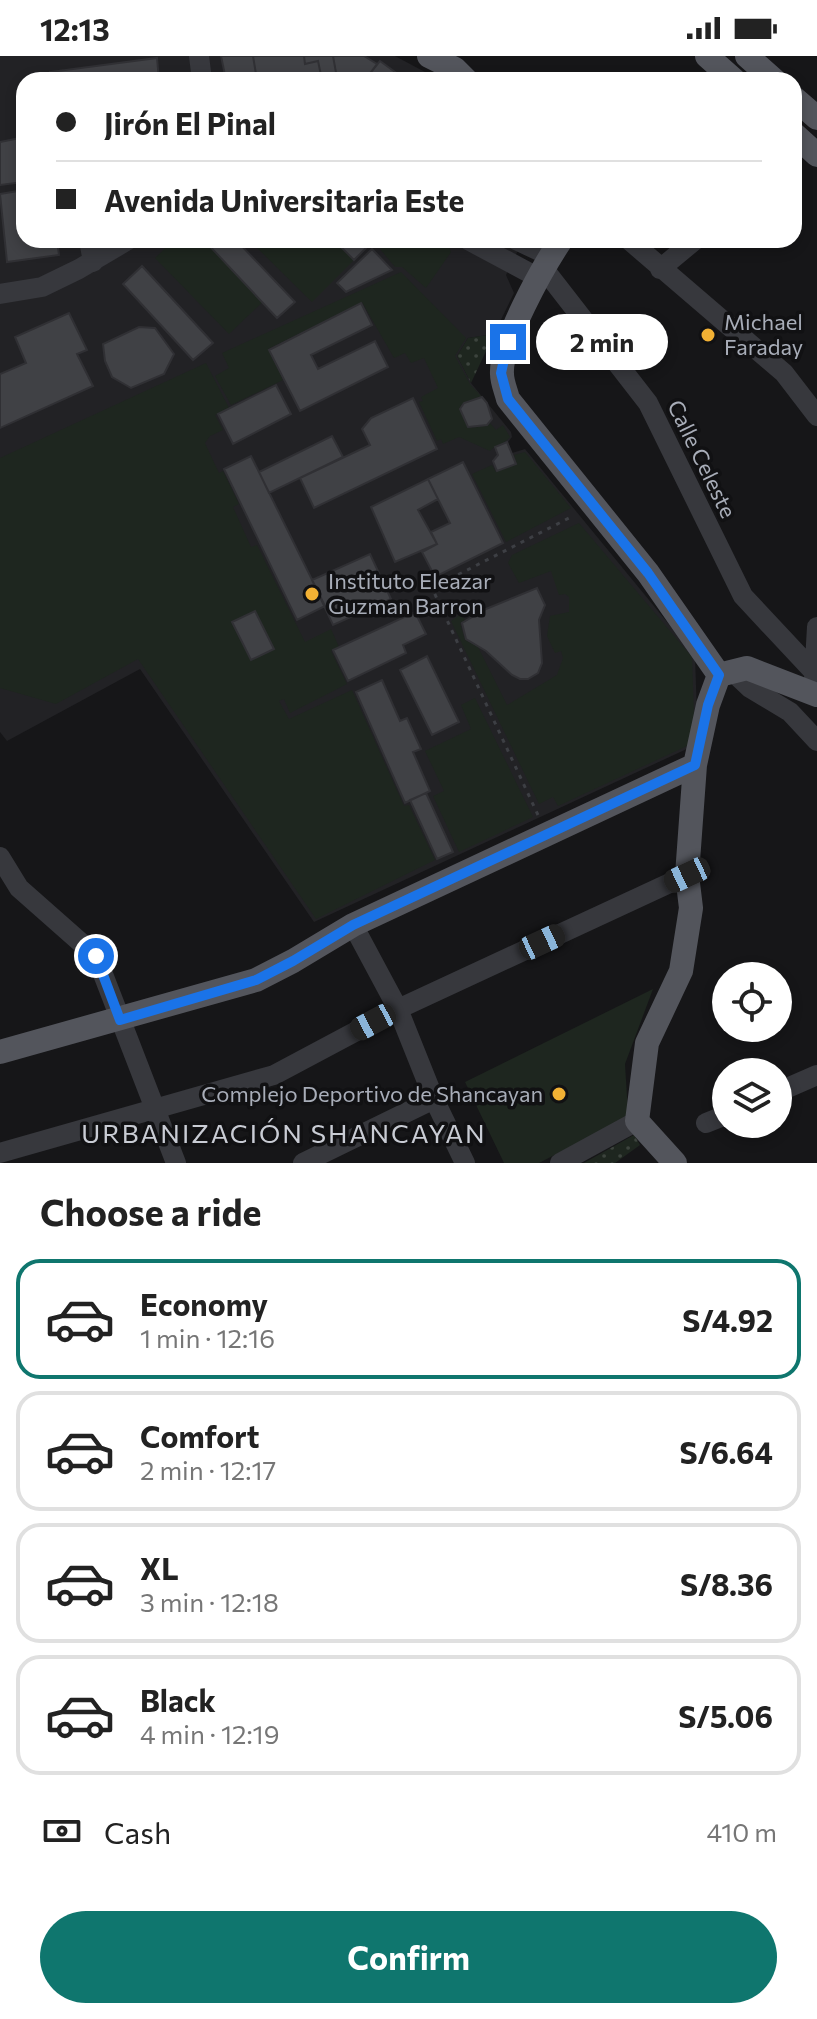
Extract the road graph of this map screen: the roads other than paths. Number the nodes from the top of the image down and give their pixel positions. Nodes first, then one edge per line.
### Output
1 (429, 56) edge
2 (707, 56) edge
3 (747, 56) edge
4 (458, 72) edge
5 (725, 72) edge
6 (765, 72) edge
7 (90, 248) edge
8 (115, 248) edge
9 (498, 248) edge
10 (528, 248) edge
11 (638, 248) edge
12 (685, 248) edge
13 (548, 261) edge
14 (93, 262) junction
15 (660, 269) junction
16 (0, 294) edge
17 (817, 416) edge
18 (817, 627) edge
19 (733, 671) junction
20 (815, 687) edge
21 (817, 741) edge
22 (695, 765) junction
23 (0, 857) edge
24 (687, 875) junction
25 (353, 925) junction
26 (398, 1009) junction
27 (120, 1020) junction
28 (0, 1052) edge
29 (817, 1075) edge
30 (792, 1086) edge
31 (434, 1099) junction
32 (153, 1108) junction
33 (637, 1121) junction
34 (712, 1121) edge
35 (706, 1123) dead end
36 (0, 1153) edge
37 (176, 1163) edge
38 (303, 1163) edge
39 (465, 1163) edge
40 (560, 1163) edge
41 (675, 1163) edge

1 - 4 main road
2 - 5 main road
3 - 6 main road
7 - 14 street
8 - 14 street
9 - 13 street
10 - 13 street
11 - 15 street
12 - 15 street
13 - 19 main road
13 - 20 street, Calle Celeste
14 - 16 street
15 - 17 street
18 - 20 street
19 - 20 main road
19 - 21 street
19 - 22 main road
22 - 24 main road
22 - 25 main road
23 - 27 street
24 - 26 street
24 - 33 main road
25 - 26 street
25 - 27 main road
26 - 31 street
26 - 32 street
27 - 28 main road
27 - 32 street
29 - 30 street
31 - 38 street
31 - 39 street
32 - 36 street
32 - 37 street
33 - 40 street
33 - 41 main road
34 - 35 street

